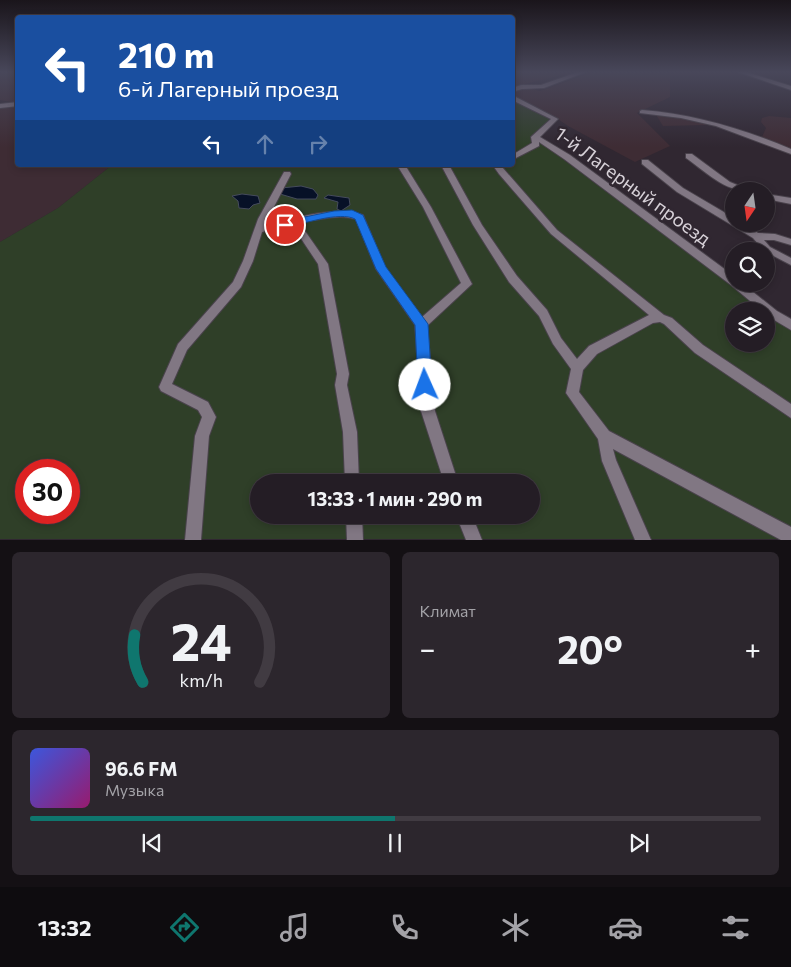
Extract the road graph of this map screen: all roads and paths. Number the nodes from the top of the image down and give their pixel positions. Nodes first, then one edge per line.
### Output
1 (515, 99) edge
2 (15, 104) edge
3 (0, 106) edge
4 (642, 112) dead end
5 (536, 137) junction
6 (515, 148) edge
7 (791, 152) edge
8 (521, 153) junction
9 (515, 156) edge
10 (689, 156) dead end
11 (644, 162) dead end
12 (402, 167) edge
13 (445, 167) edge
14 (498, 167) edge
15 (287, 174) dead end
16 (725, 182) edge
17 (775, 198) edge
18 (791, 202) edge
19 (725, 217) edge
20 (298, 222) junction
21 (258, 230) junction
22 (750, 232) edge
23 (756, 236) junction
24 (791, 242) edge
25 (791, 262) edge
26 (725, 276) edge
27 (746, 292) edge
28 (664, 319) junction
29 (422, 324) junction
30 (791, 325) edge
31 (577, 368) junction
32 (791, 412) edge
33 (604, 436) junction
34 (352, 474) edge
35 (448, 474) edge
36 (355, 524) edge
37 (468, 524) edge
38 (791, 536) edge
39 (193, 540) edge
40 (356, 540) edge
41 (474, 540) edge
42 (643, 540) edge

1 - 5 street
2 - 3 street
4 - 7 street
5 - 8 street
5 - 26 street, 1-й Лагерный проезд
6 - 8 street
8 - 9 street
10 - 16 street
11 - 19 street
12 - 29 street
13 - 31 street
14 - 28 street
15 - 21 street
17 - 18 street
20 - 21 street
20 - 29 street
20 - 34 street
21 - 39 street
22 - 23 street
23 - 24 street
23 - 25 street
27 - 30 street, 1-й Лагерный проезд
28 - 31 street
28 - 32 street
29 - 35 street
31 - 33 street
33 - 38 street
33 - 42 street
36 - 40 street
37 - 41 street

